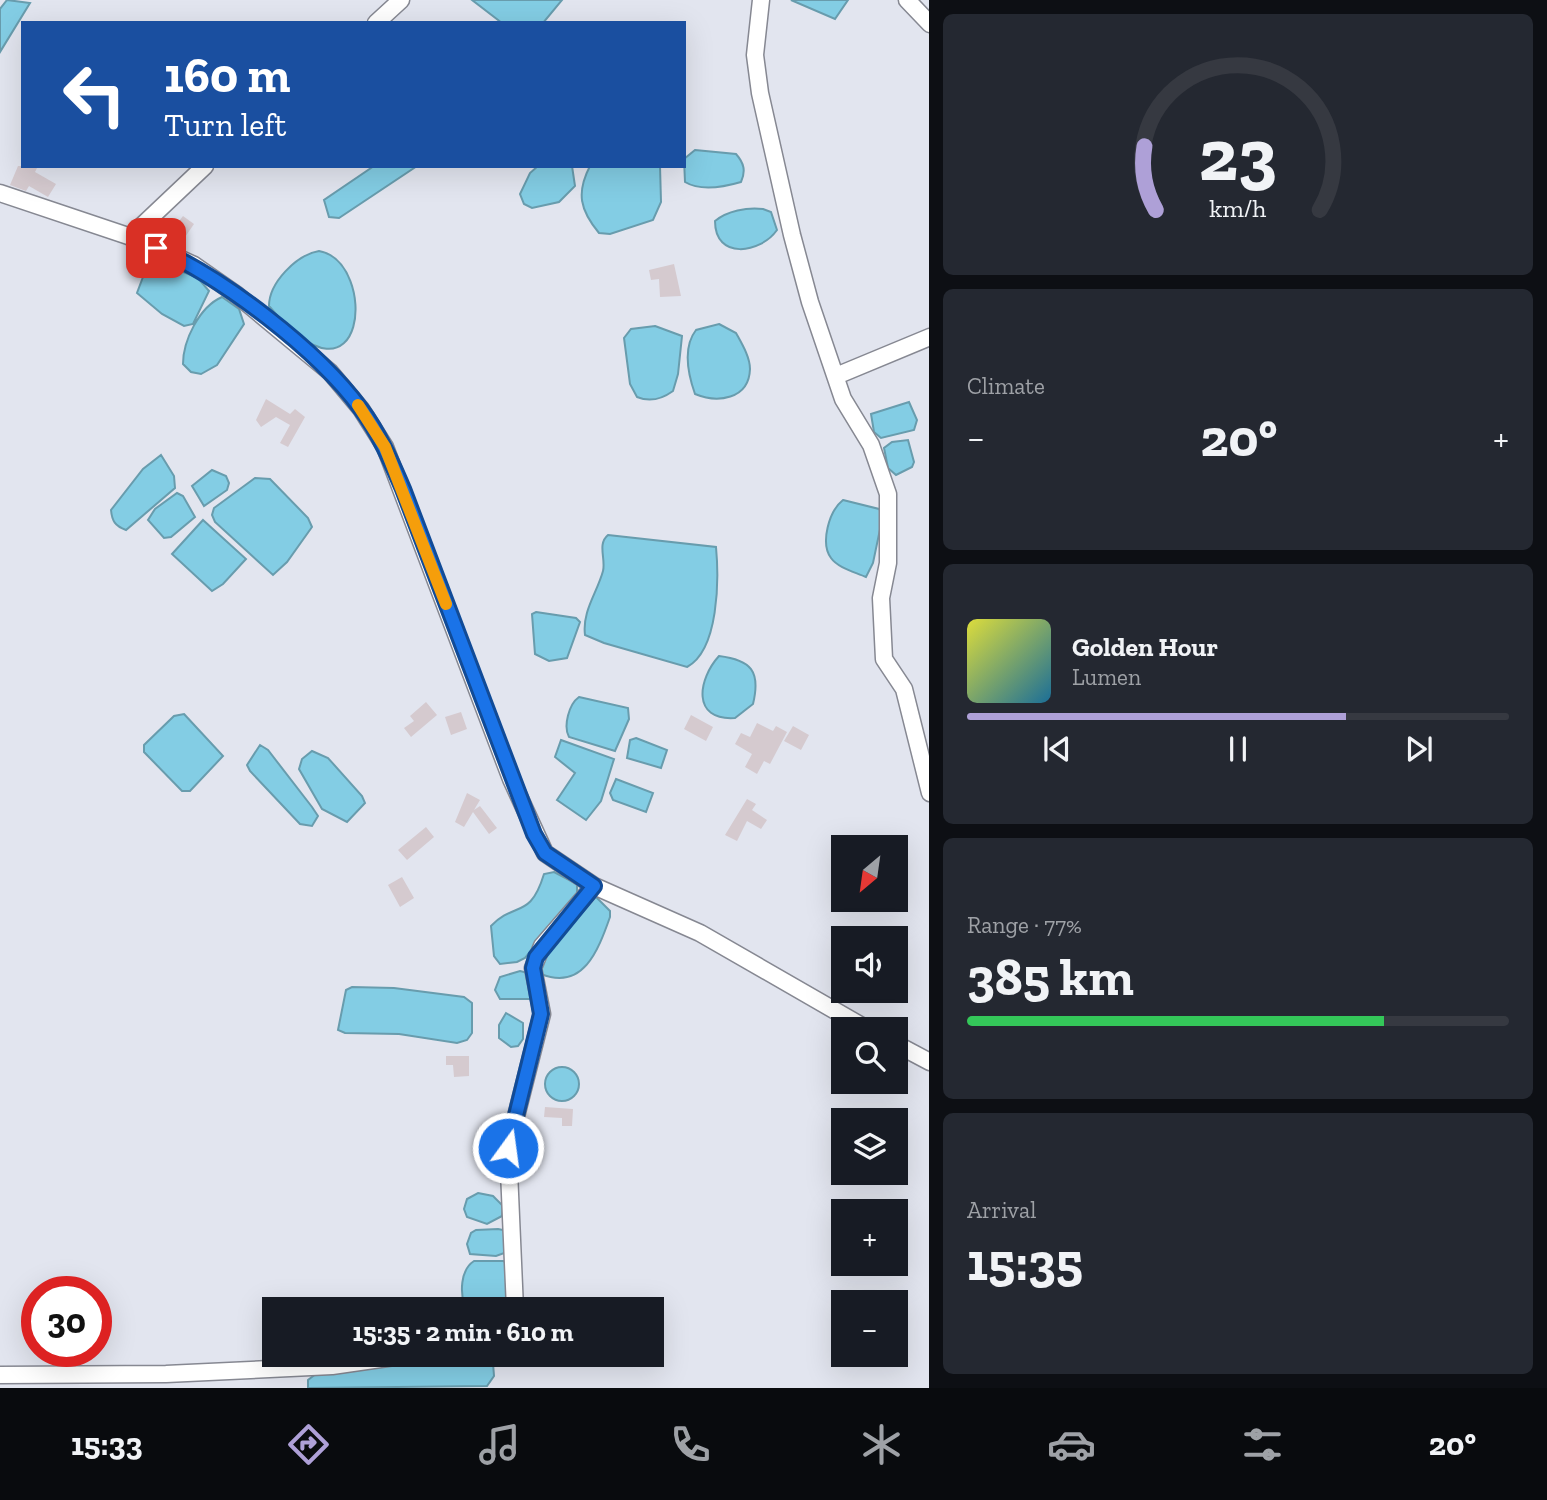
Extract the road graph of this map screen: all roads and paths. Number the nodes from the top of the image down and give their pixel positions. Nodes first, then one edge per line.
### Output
1 (401, 0) edge
2 (761, 0) edge
3 (907, 0) edge
4 (378, 21) edge
5 (929, 24) edge
6 (203, 168) edge
7 (0, 193) edge
8 (130, 237) junction
9 (929, 337) edge
10 (836, 376) junction
11 (929, 793) edge
12 (594, 886) junction
13 (846, 1017) edge
14 (908, 1051) edge
15 (929, 1062) edge
16 (514, 1297) edge
17 (311, 1367) edge
18 (0, 1375) edge

1 - 4 street
2 - 10 street
3 - 5 street
6 - 8 street
7 - 8 street
8 - 12 street
9 - 10 street
10 - 11 street
12 - 13 street
12 - 16 street
14 - 15 street
17 - 18 street

